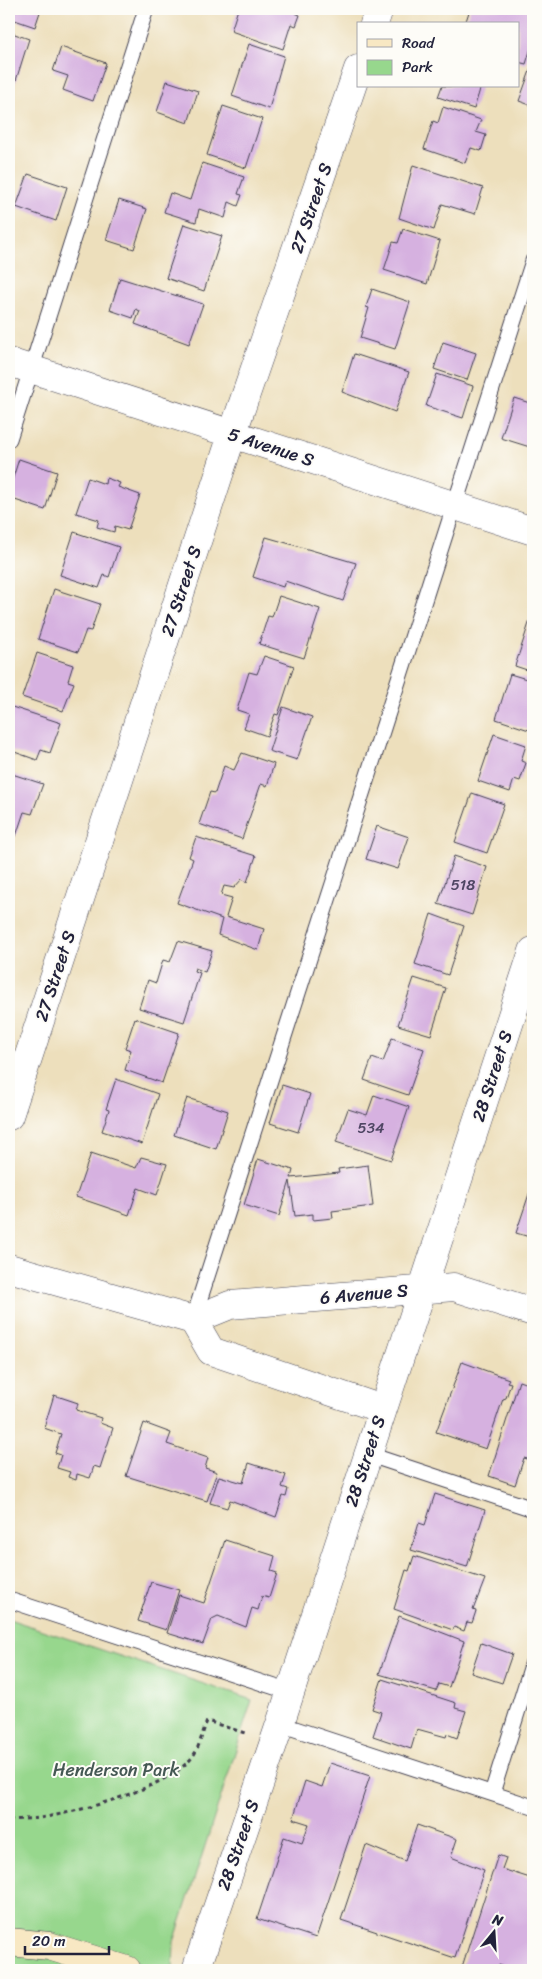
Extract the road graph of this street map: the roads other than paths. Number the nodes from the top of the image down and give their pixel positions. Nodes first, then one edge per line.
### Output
1 (146, 9) edge
2 (379, 9) edge
3 (375, 22) edge
4 (357, 72) edge
5 (533, 261) edge
6 (20, 366) edge
7 (232, 435) junction
8 (9, 439) edge
9 (453, 506) junction
10 (533, 531) edge
11 (533, 951) edge
12 (9, 1116) edge
13 (9, 1268) edge
14 (422, 1289) junction
15 (533, 1312) edge
16 (193, 1320) junction
17 (382, 1409) junction
18 (368, 1454) junction
19 (533, 1509) edge
20 (9, 1600) edge
21 (533, 1662) edge
22 (290, 1692) junction
23 (280, 1724) junction
24 (492, 1793) junction
25 (533, 1807) edge
26 (9, 1942) edge
27 (127, 1970) edge
28 (196, 1970) edge

1 - 6 lane
2 - 3 street
4 - 7 street, 27 Street S
5 - 9 lane
6 - 7 street, 5 Avenue S
6 - 8 lane
7 - 9 street, 5 Avenue S
7 - 12 street, 27 Street S
9 - 10 street, 5 Avenue S
9 - 16 lane
11 - 14 street, 28 Street S
13 - 16 street
14 - 15 street, 6 Avenue S
14 - 16 street, 6 Avenue S
14 - 17 street, 28 Street S
16 - 17 street
17 - 18 street, 28 Street S
18 - 19 lane
18 - 22 street, 28 Street S
20 - 22 lane
21 - 24 lane
22 - 23 street, 28 Street S
23 - 24 lane
23 - 28 street, 28 Street S
24 - 25 lane
26 - 27 street

